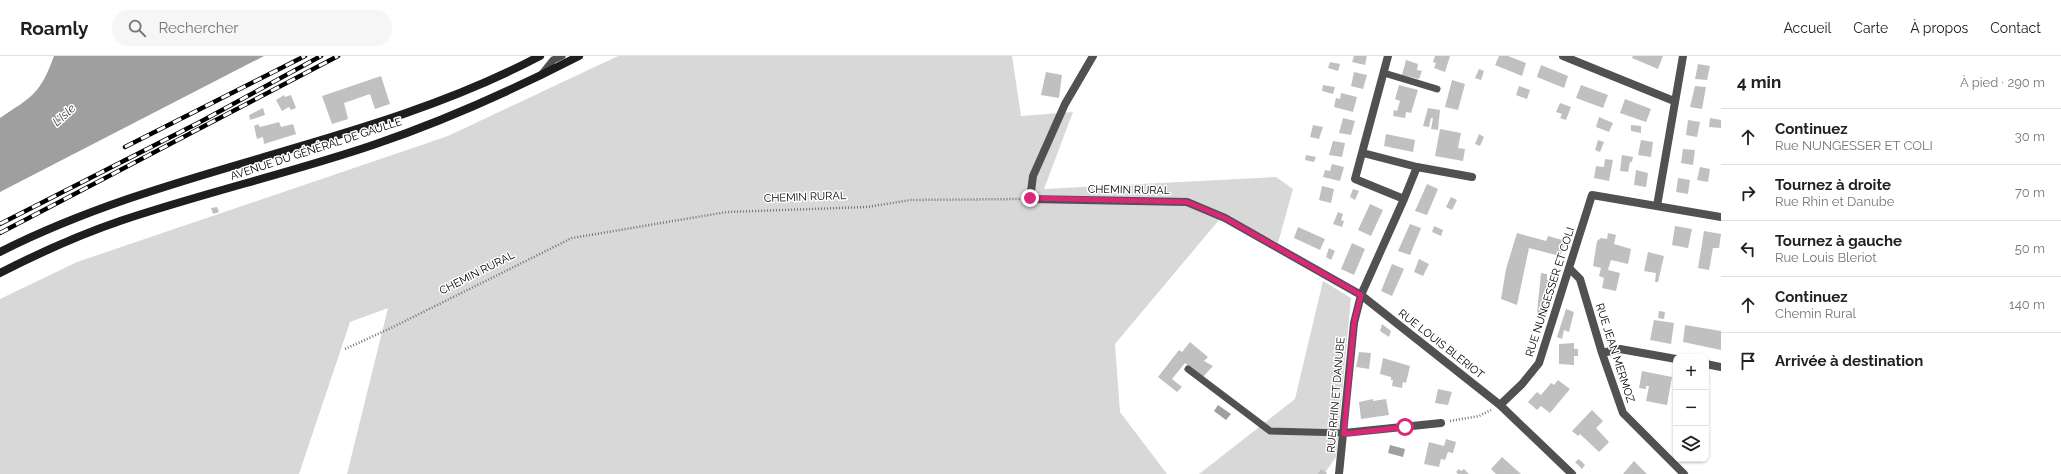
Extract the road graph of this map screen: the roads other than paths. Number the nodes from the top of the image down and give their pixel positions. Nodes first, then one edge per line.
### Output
1 (538, 56) edge
2 (562, 56) edge
3 (579, 56) edge
4 (1092, 56) edge
5 (1388, 56) edge
6 (1563, 56) edge
7 (1683, 56) edge
8 (1384, 73) junction
9 (539, 77) junction
10 (1438, 89) dead end
11 (1674, 101) junction
12 (1363, 154) junction
13 (1417, 167) junction
14 (1472, 177) dead end
15 (1404, 199) junction
16 (1657, 206) junction
17 (1721, 217) edge
18 (1282, 250) joint
19 (0, 252) edge
20 (1569, 268) junction
21 (0, 273) edge
22 (1361, 295) junction
23 (1602, 353) junction
24 (1673, 358) edge
25 (1709, 365) edge
26 (1721, 367) edge
27 (1188, 369) dead end
28 (1500, 405) junction
29 (1441, 423) road end
30 (1344, 434) junction
31 (1339, 474) edge
32 (1572, 474) edge
33 (1684, 474) edge

1 - 19 main road, AVENUE DU GÉNÉRAL DE GAULLE
2 - 9 lane
3 - 9 main road, AVENUE DU GÉNÉRAL DE GAULLE
4 - 18 street, CHEMIN RURAL
5 - 8 street
6 - 11 street
7 - 11 street
8 - 10 lane
8 - 12 street
9 - 21 main road, AVENUE DU GÉNÉRAL DE GAULLE
11 - 16 street
12 - 13 street
12 - 15 street
13 - 14 street
13 - 15 street, RUE RHIN ET DANUBE
15 - 22 street, RUE RHIN ET DANUBE
16 - 17 street
16 - 20 street, RUE NUNGESSER ET COLI
18 - 22 street, RUE LOUIS BLERIOT
20 - 23 street, RUE JEAN MERMOZ
20 - 28 street, RUE NUNGESSER ET COLI
22 - 28 street, RUE LOUIS BLERIOT
22 - 30 street, RUE RHIN ET DANUBE
23 - 24 street
23 - 33 street, RUE JEAN MERMOZ
25 - 26 street
27 - 30 lane
28 - 32 street, RUE LOUIS BLERIOT
29 - 30 street
30 - 31 street, RUE RHIN ET DANUBE

